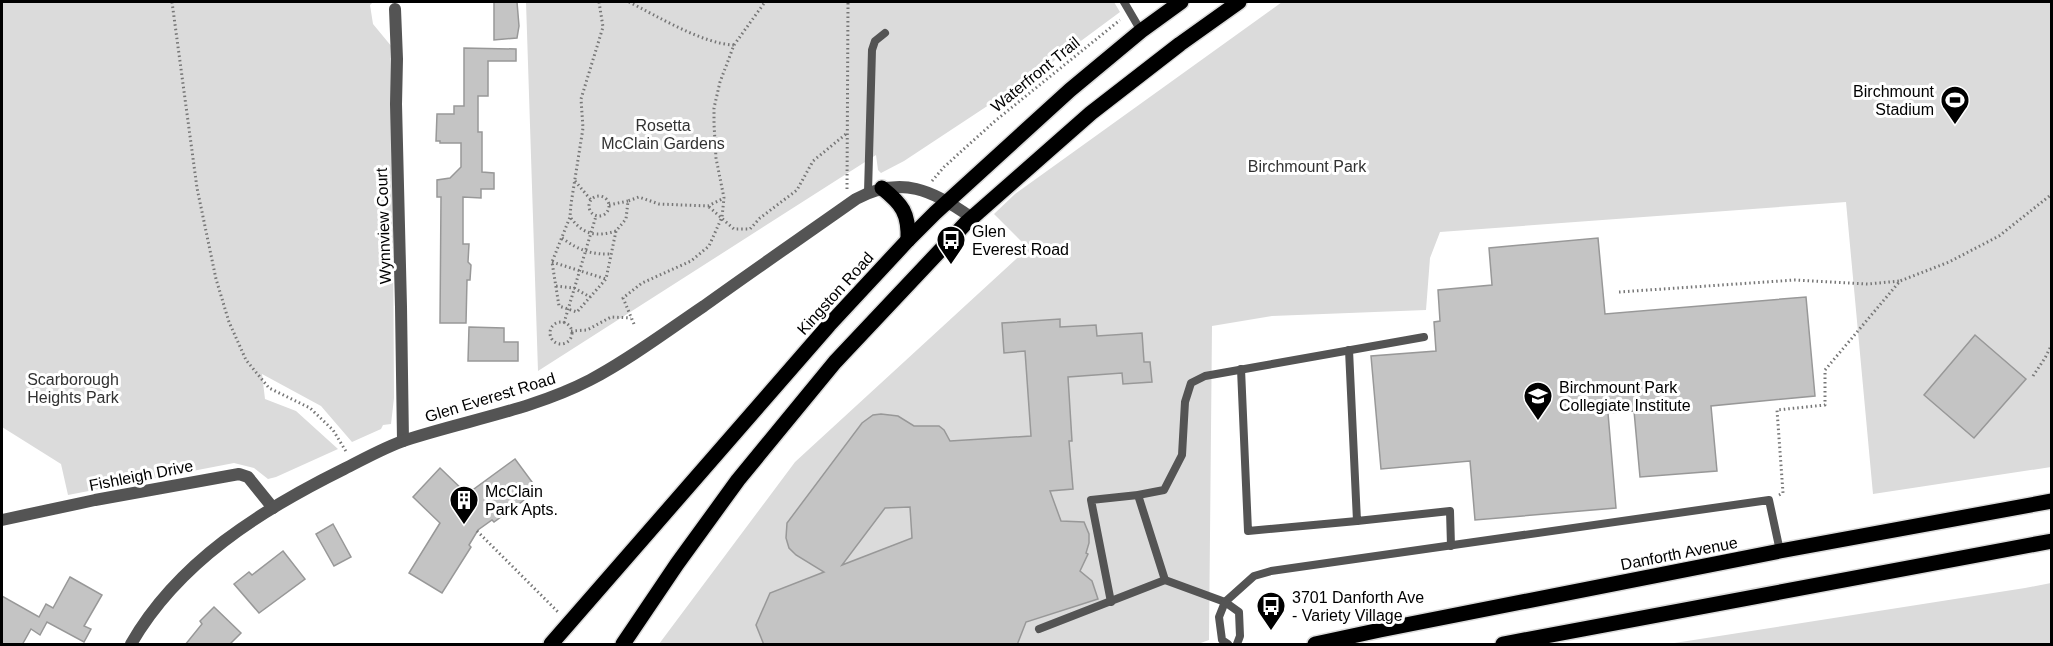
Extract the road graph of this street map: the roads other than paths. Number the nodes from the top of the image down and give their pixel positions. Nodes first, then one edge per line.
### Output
1 (1124, 2) edge
2 (1181, 2) edge
3 (1239, 2) edge
4 (395, 9) dead end
5 (1140, 31) junction
6 (885, 33) dead end
7 (875, 190) junction
8 (948, 201) junction
9 (972, 218) junction
10 (908, 240) junction
11 (1424, 337) dead end
12 (1349, 350) junction
13 (1241, 369) junction
14 (403, 441) junction
15 (1138, 495) junction
16 (2052, 501) edge
17 (273, 508) junction
18 (2, 520) edge
19 (1357, 521) junction
20 (2052, 541) edge
21 (1452, 546) junction
22 (1780, 551) junction
23 (1165, 580) junction
24 (1111, 602) junction
25 (1225, 602) junction
26 (1039, 629) dead end
27 (131, 645) edge
28 (551, 645) edge
29 (623, 645) edge
30 (1228, 645) edge
31 (1237, 645) edge
32 (1315, 645) edge
33 (1503, 645) edge

1 - 5 lane
2 - 5 main road, Kingston Road
3 - 9 main road
4 - 14 street, Wynnview Court
5 - 8 main road, Kingston Road
6 - 7 lane
7 - 8 street
7 - 10 main road
7 - 14 street, Glen Everest Road
8 - 9 street
8 - 10 main road, Kingston Road
9 - 29 main road
10 - 28 main road, Kingston Road
11 - 12 lane
12 - 13 lane
12 - 19 lane
13 - 15 lane
13 - 19 lane
14 - 17 street, Glen Everest Road
15 - 23 lane
15 - 24 lane
16 - 22 main road, Danforth Avenue
17 - 18 street, Fishleigh Drive
17 - 27 street, Glen Everest Road
19 - 21 lane
20 - 33 main road
21 - 22 lane
21 - 25 lane
22 - 32 main road, Danforth Avenue
23 - 24 lane
23 - 25 lane
24 - 26 lane
25 - 30 lane
25 - 31 lane

